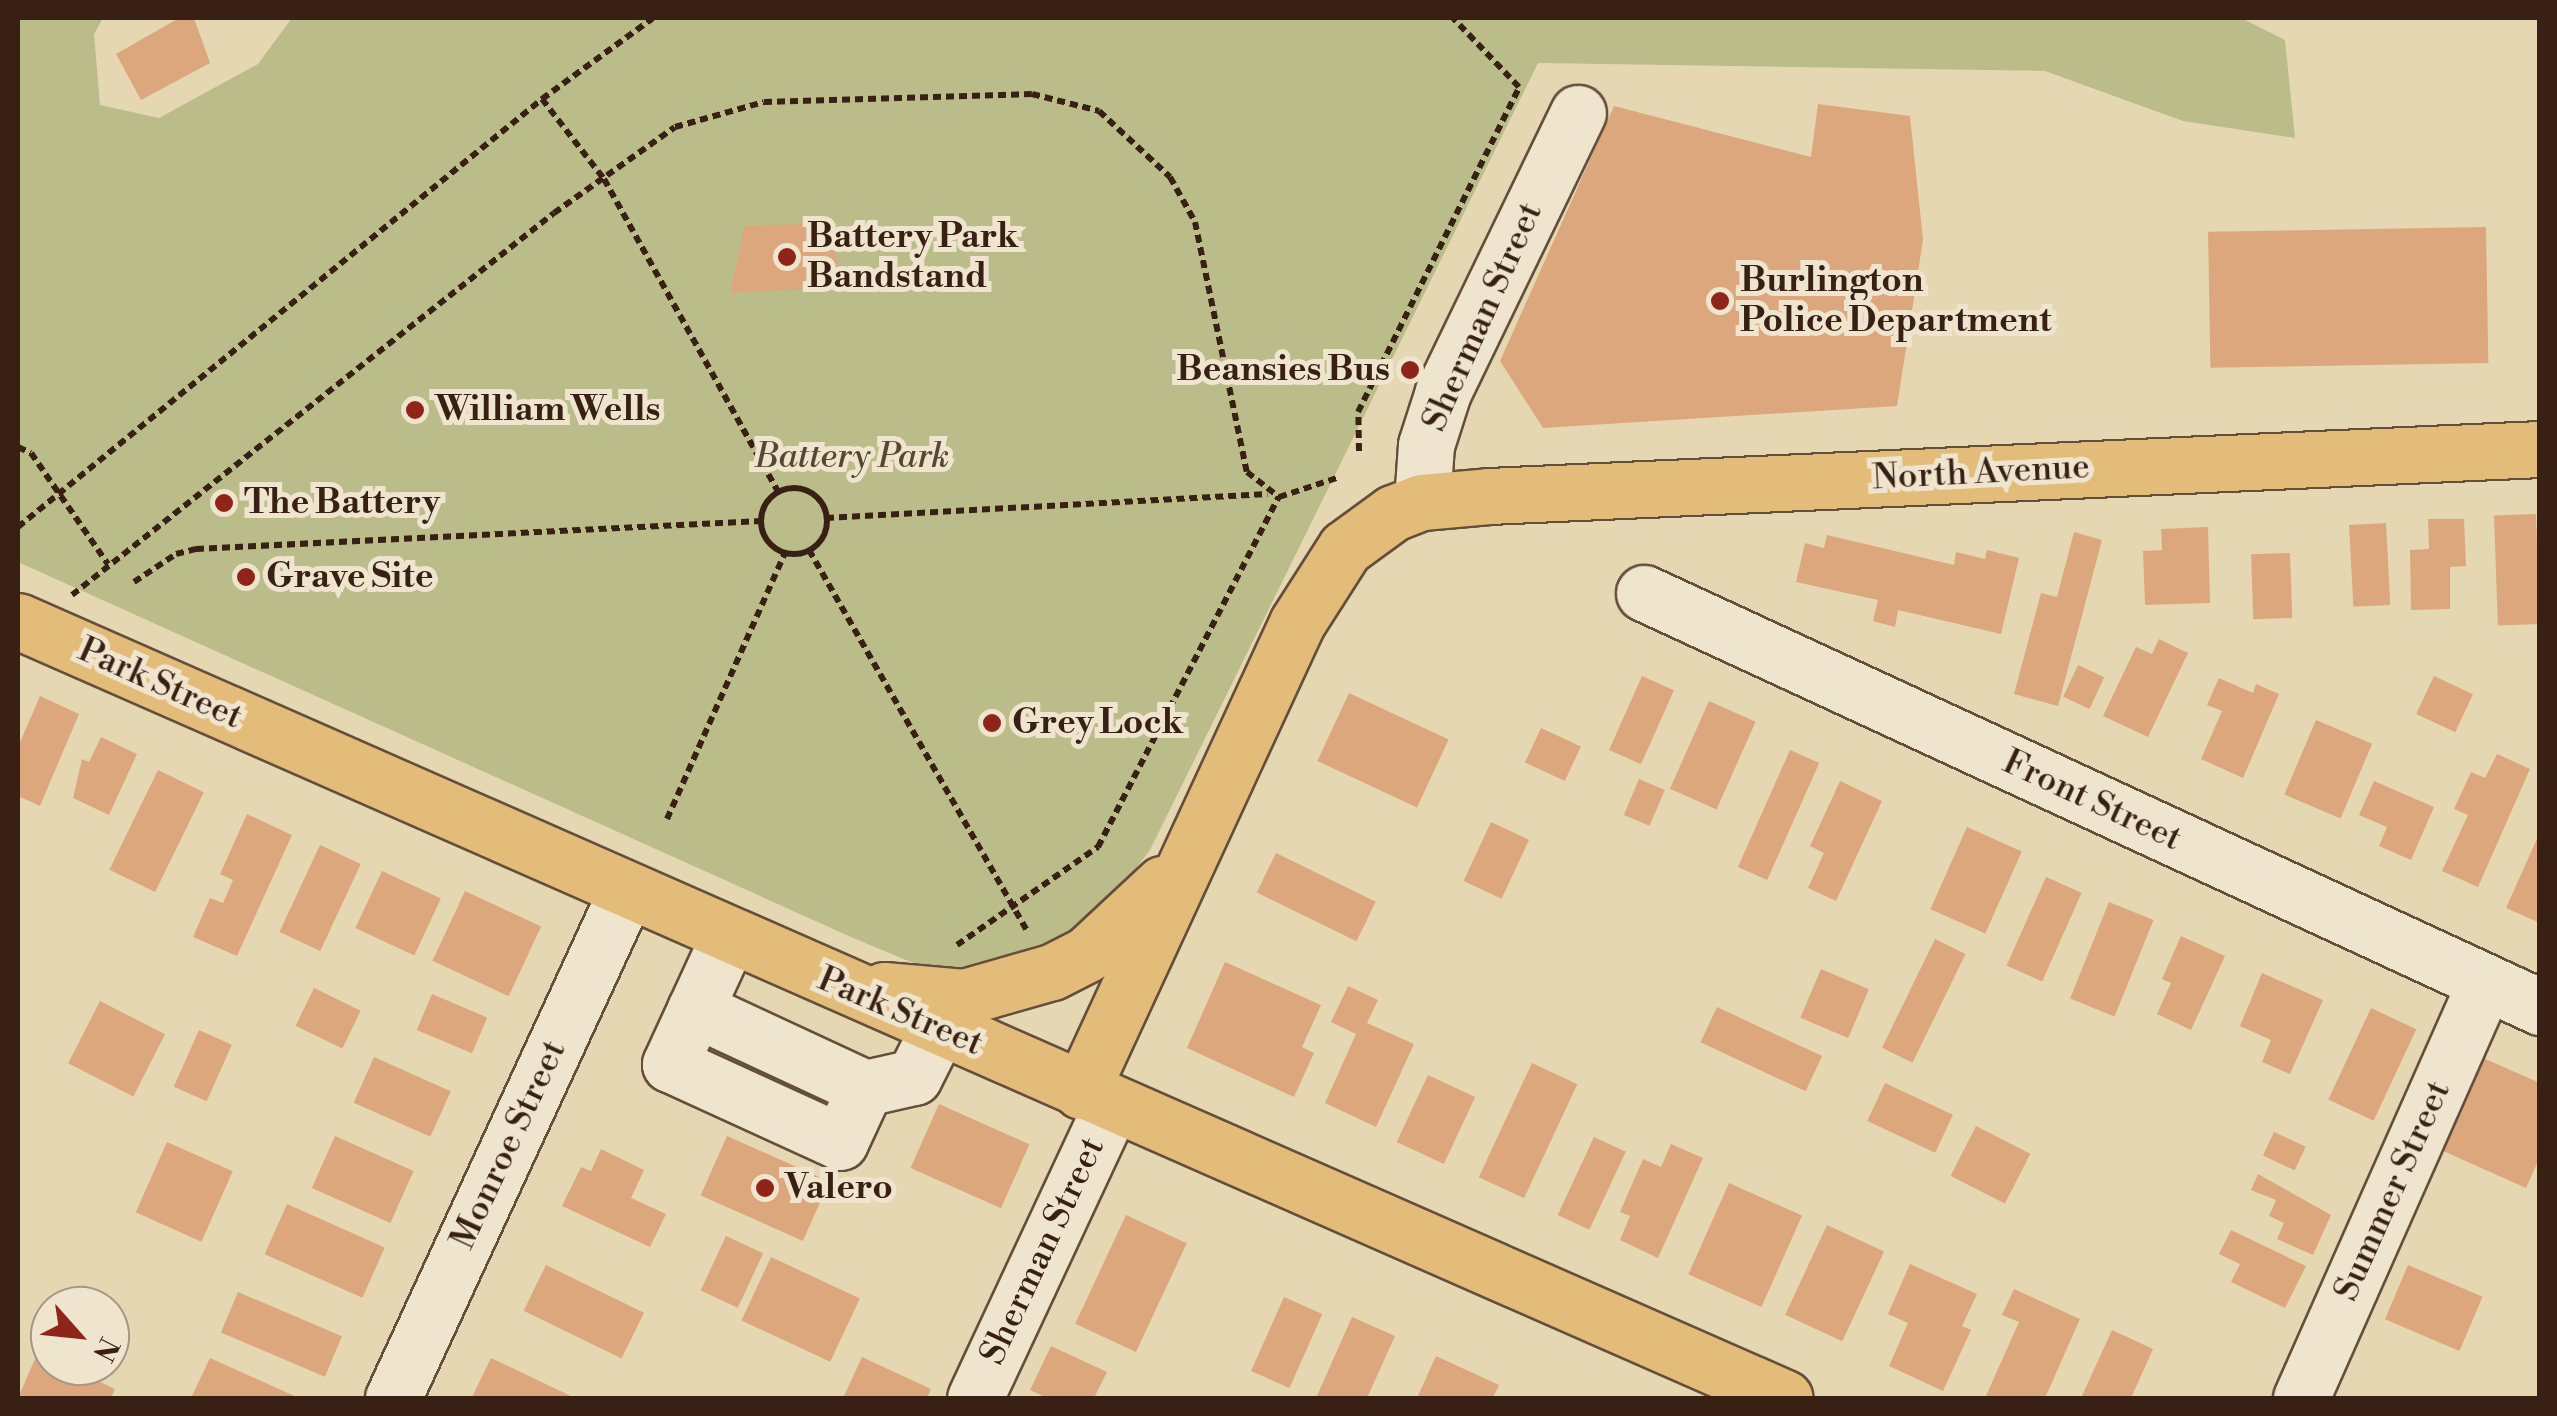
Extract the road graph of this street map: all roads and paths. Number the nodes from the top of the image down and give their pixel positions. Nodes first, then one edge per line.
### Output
1 (653, 18) edge
2 (1453, 18) edge
3 (542, 98) junction
4 (1578, 113) dead end
5 (604, 180) junction
6 (18, 447) edge
7 (2540, 448) edge
8 (1360, 450) dead end
9 (1340, 477) dead end
10 (58, 492) junction
11 (778, 492) junction
12 (1268, 494) junction
13 (1278, 497) junction
14 (1422, 502) junction
15 (826, 518) junction
16 (760, 521) junction
17 (18, 528) edge
18 (809, 550) junction
19 (785, 553) junction
20 (108, 564) junction
21 (134, 582) dead end
22 (1644, 593) dead end
23 (26, 624) edge
24 (667, 819) dead end
25 (1183, 865) junction
26 (626, 892) junction
27 (1013, 906) junction
28 (728, 938) junction
29 (957, 945) dead end
30 (2485, 983) junction
31 (842, 987) junction
32 (2540, 1007) edge
33 (938, 1029) junction
34 (1096, 1097) junction
35 (392, 1398) edge
36 (974, 1398) edge
37 (1785, 1398) edge
38 (2301, 1398) edge

1 - 3 path
2 - 8 path
3 - 5 path
3 - 10 path
4 - 14 street, Sherman Street
5 - 11 path
5 - 12 path
5 - 20 path
6 - 10 path
7 - 14 main road, North Avenue
9 - 13 path
10 - 17 path
10 - 20 path
11 - 15 path
11 - 16 path
12 - 13 path
12 - 15 path
13 - 27 path
14 - 25 main road, Sherman Street
15 - 18 path
16 - 19 path
16 - 21 path
18 - 19 path
18 - 27 path
19 - 24 path
20 - 23 path
22 - 30 street, Front Street
23 - 26 main road, Park Street
25 - 31 main road, Sherman Street
25 - 34 main road, Sherman Street
26 - 28 main road, Park Street
26 - 35 street, Monroe Street
27 - 29 path
28 - 31 main road, Park Street
28 - 33 street
30 - 32 street, Front Street
30 - 38 street, Summer Street
31 - 33 main road, Park Street
33 - 34 main road, Park Street
34 - 36 street, Sherman Street
34 - 37 main road, Park Street

